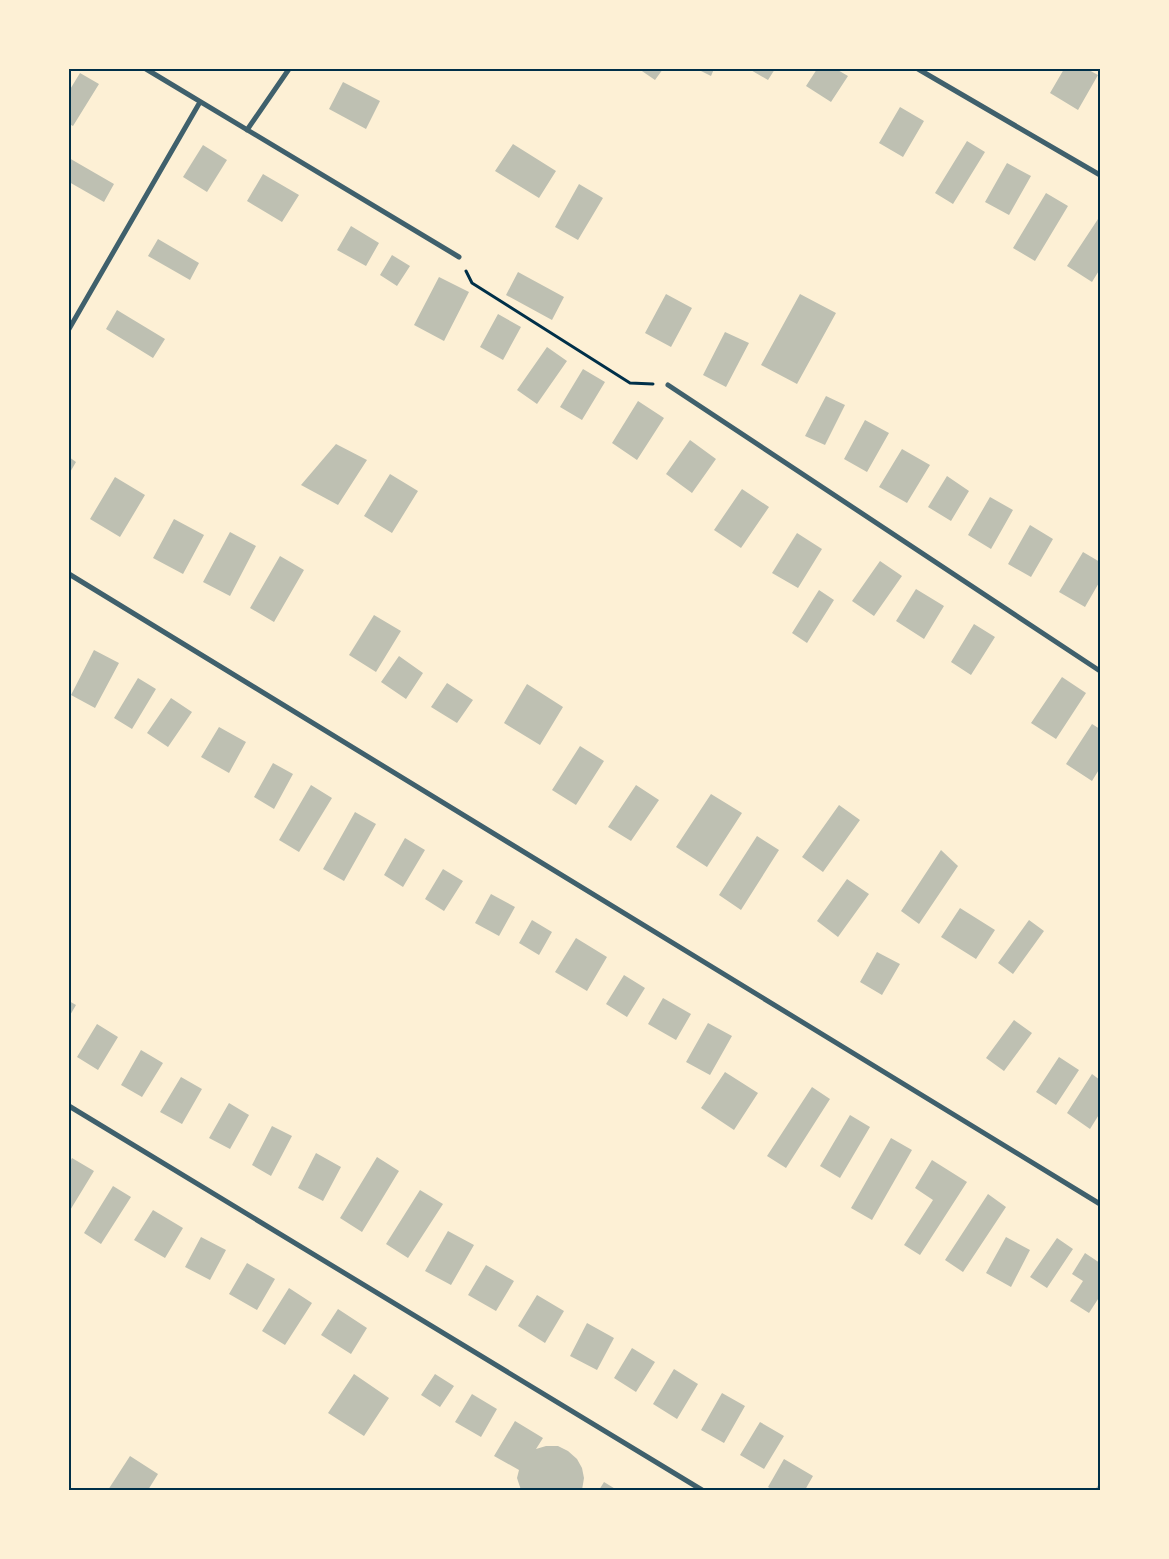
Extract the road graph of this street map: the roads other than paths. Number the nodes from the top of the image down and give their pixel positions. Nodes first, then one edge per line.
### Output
1 (146, 69) edge
2 (289, 69) edge
3 (918, 69) edge
4 (200, 102) junction
5 (247, 130) junction
6 (1100, 175) edge
7 (458, 257) road end
8 (69, 329) edge
9 (668, 385) road end
10 (69, 574) edge
11 (1100, 671) edge
12 (69, 1106) edge
13 (1100, 1204) edge
14 (702, 1490) edge

1 - 4 street
2 - 5 street
3 - 6 street
4 - 5 street
4 - 8 street
5 - 7 street
9 - 11 street
10 - 13 street
12 - 14 street

